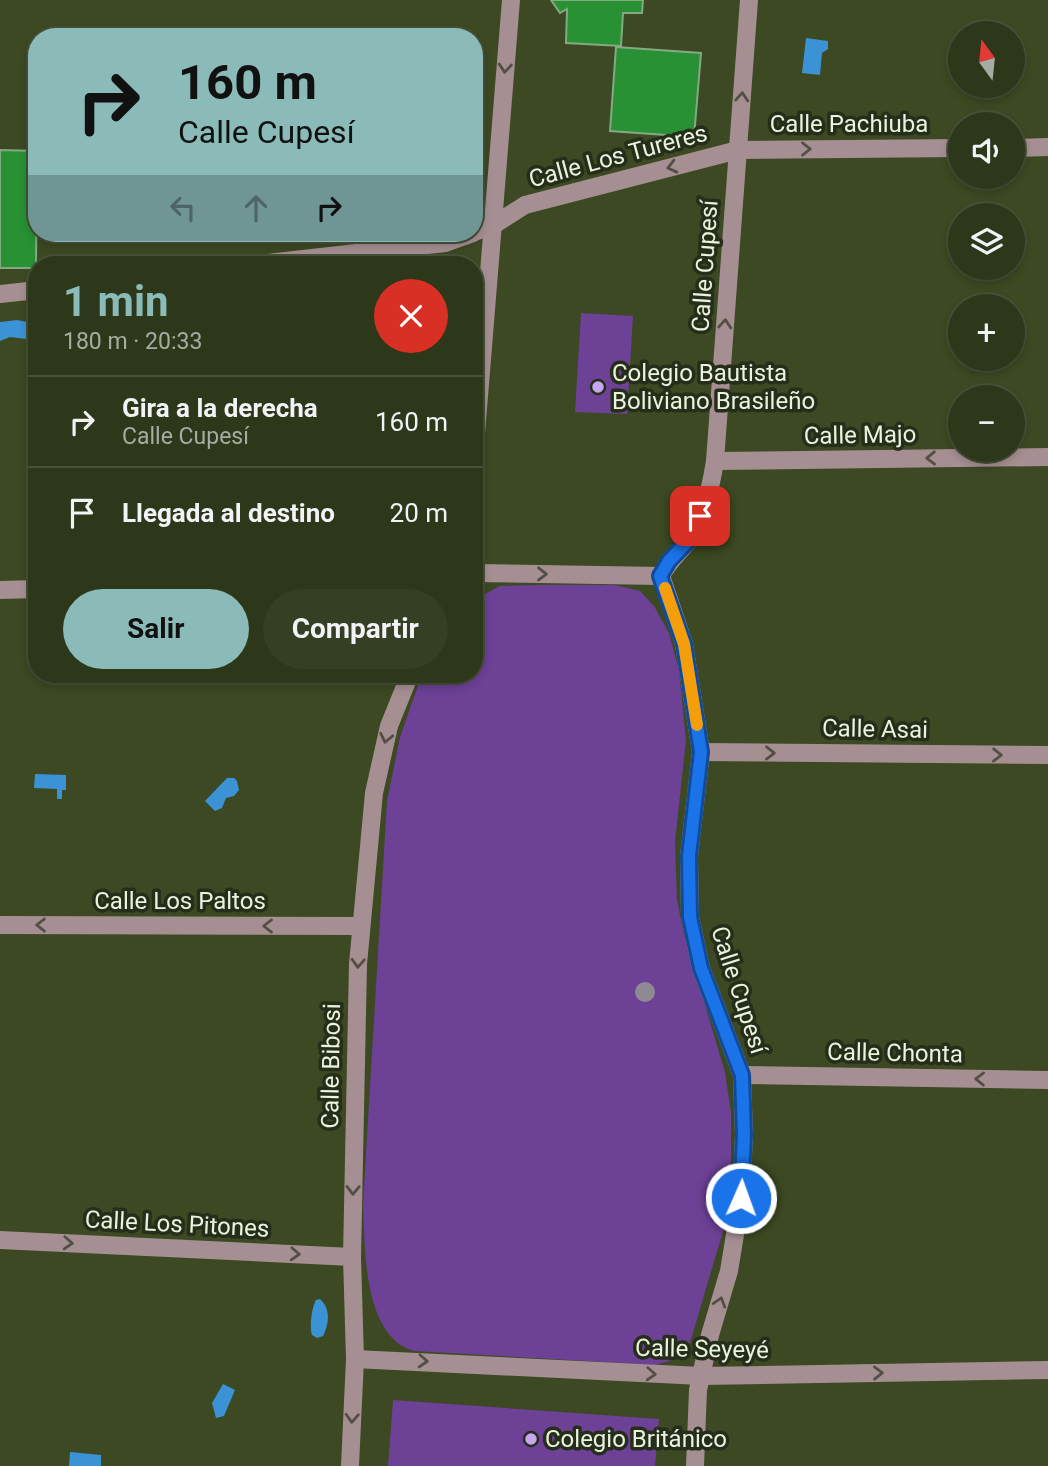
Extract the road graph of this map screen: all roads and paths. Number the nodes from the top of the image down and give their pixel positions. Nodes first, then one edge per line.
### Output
1 (511, 0) edge
2 (749, 0) edge
3 (1048, 147) edge
4 (948, 148) edge
5 (1025, 148) edge
6 (738, 150) junction
7 (492, 226) junction
8 (483, 229) edge
9 (448, 242) edge
10 (330, 256) edge
11 (28, 291) edge
12 (0, 294) edge
13 (483, 342) edge
14 (1048, 457) edge
15 (715, 461) junction
16 (483, 573) edge
17 (660, 576) junction
18 (28, 589) edge
19 (0, 590) edge
20 (406, 683) edge
21 (701, 752) junction
22 (1048, 755) edge
23 (0, 925) edge
24 (361, 926) junction
25 (742, 1075) junction
26 (1048, 1080) edge
27 (0, 1240) edge
28 (352, 1257) junction
29 (355, 1359) junction
30 (1048, 1370) edge
31 (701, 1376) junction
32 (350, 1466) edge
33 (695, 1466) edge

1 -> 7 street
6 -> 2 street, Calle Cupesí
3 - 5 street
6 -> 4 street, Calle Pachiuba
6 -> 7 street, Calle Los Tureres
15 -> 6 street, Calle Cupesí
7 - 8 street, Calle Los Tureres
7 - 13 street
9 - 10 street, Calle Los Tureres
11 - 12 street
14 -> 15 street, Calle Majo
15 - 17 street, Calle Cupesí
16 -> 17 street
17 - 21 street, Calle Cupesí
18 - 19 street
20 -> 24 street, Calle Bibosi
21 -> 22 street, Calle Asai
21 - 25 street, Calle Cupesí
24 -> 23 street, Calle Los Paltos
24 -> 28 street, Calle Bibosi
26 -> 25 street, Calle Chonta
31 -> 25 street, Calle Cupesí
27 -> 28 street, Calle Los Pitones
28 - 29 street, Calle Bibosi
29 -> 31 street, Calle Seyeyé
29 -> 32 street, Calle Bibosi
31 -> 30 street, Calle Seyeyé
31 - 33 street, Calle Cupesí

